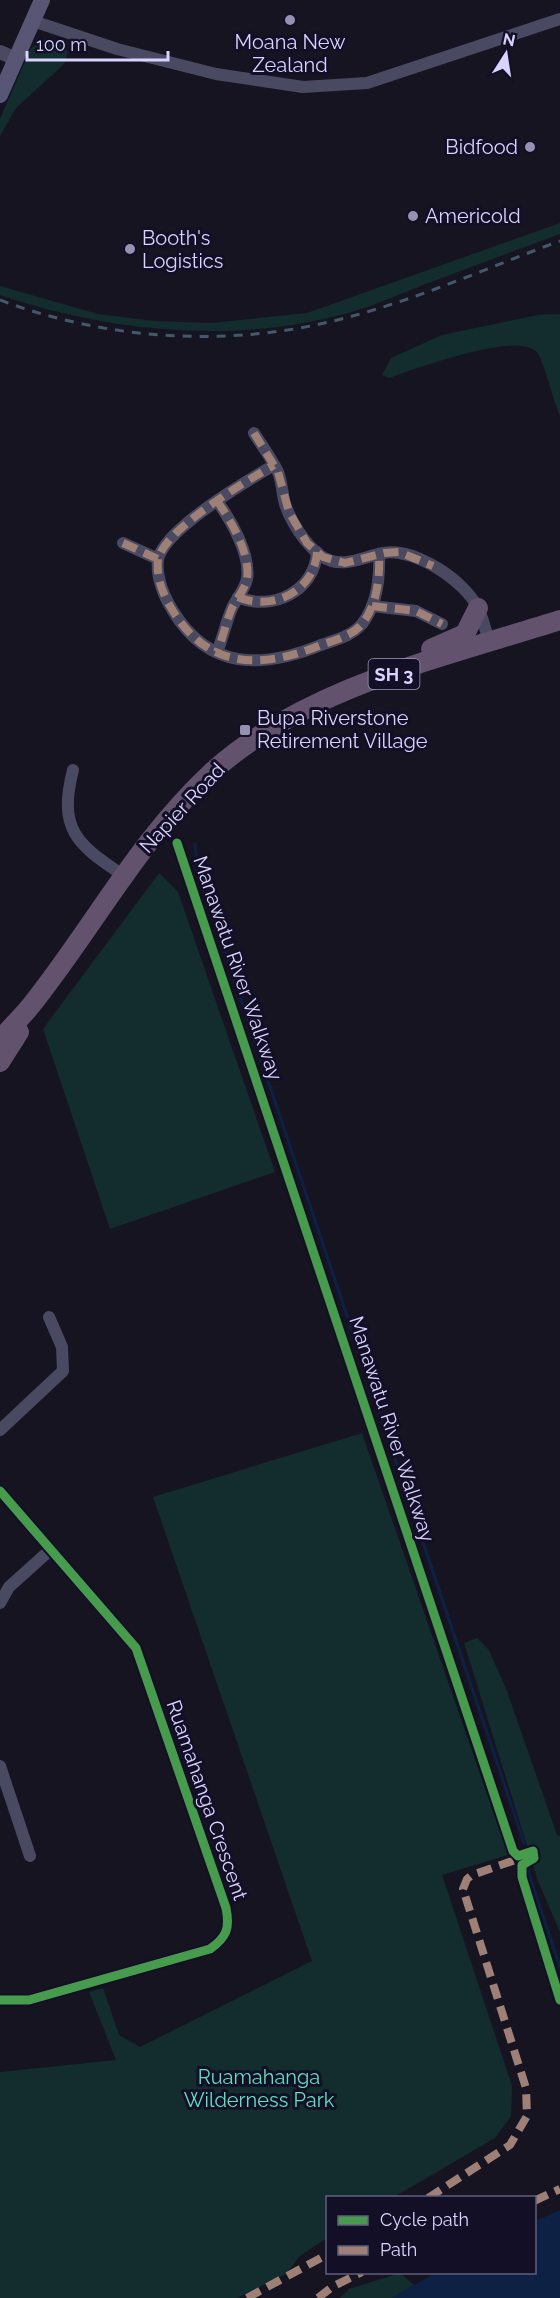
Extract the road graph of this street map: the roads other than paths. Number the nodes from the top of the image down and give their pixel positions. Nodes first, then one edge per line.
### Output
1 (42, 0) edge
2 (560, 19) edge
3 (33, 21) junction
4 (0, 52) edge
5 (16, 59) junction
6 (0, 95) edge
7 (254, 433) dead end
8 (274, 465) junction
9 (217, 501) junction
10 (123, 543) dead end
11 (317, 552) junction
12 (379, 554) junction
13 (158, 559) junction
14 (238, 597) junction
15 (372, 606) junction
16 (478, 608) junction
17 (560, 620) edge
18 (442, 624) dead end
19 (489, 643) junction
20 (217, 652) junction
21 (346, 690) junction
22 (73, 770) dead end
23 (123, 875) junction
24 (32, 1005) junction
25 (0, 1041) edge
26 (0, 1062) edge
27 (49, 1317) dead end
28 (0, 1430) edge
29 (0, 1491) edge
30 (49, 1551) junction
31 (0, 1603) edge
32 (0, 1766) edge
33 (30, 1856) dead end
34 (0, 2000) edge

1 - 3 main road
2 - 3 street
3 - 5 main road
4 - 5 street
5 - 6 main road
7 - 8 street
8 - 9 street
8 - 11 street
9 - 13 street
9 - 14 street
10 - 13 street
11 - 12 street
11 - 14 street
12 - 15 street
12 - 16 street
13 - 20 street
14 - 20 street
15 - 18 street
15 - 20 street
16 - 19 street
16 - 21 highway
17 - 19 highway, Napier Road / SH 3
19 - 21 highway, Napier Road / SH 3
21 - 23 highway, Napier Road / SH 3
22 - 23 street
23 - 24 highway, Napier Road / SH 3
24 - 25 highway, Napier Road / SH 3
24 - 26 highway, Napier Road / SH 3
27 - 28 street
29 - 30 street, Ruamahanga Crescent
30 - 31 street
30 - 34 street, Ruamahanga Crescent
32 - 33 street

